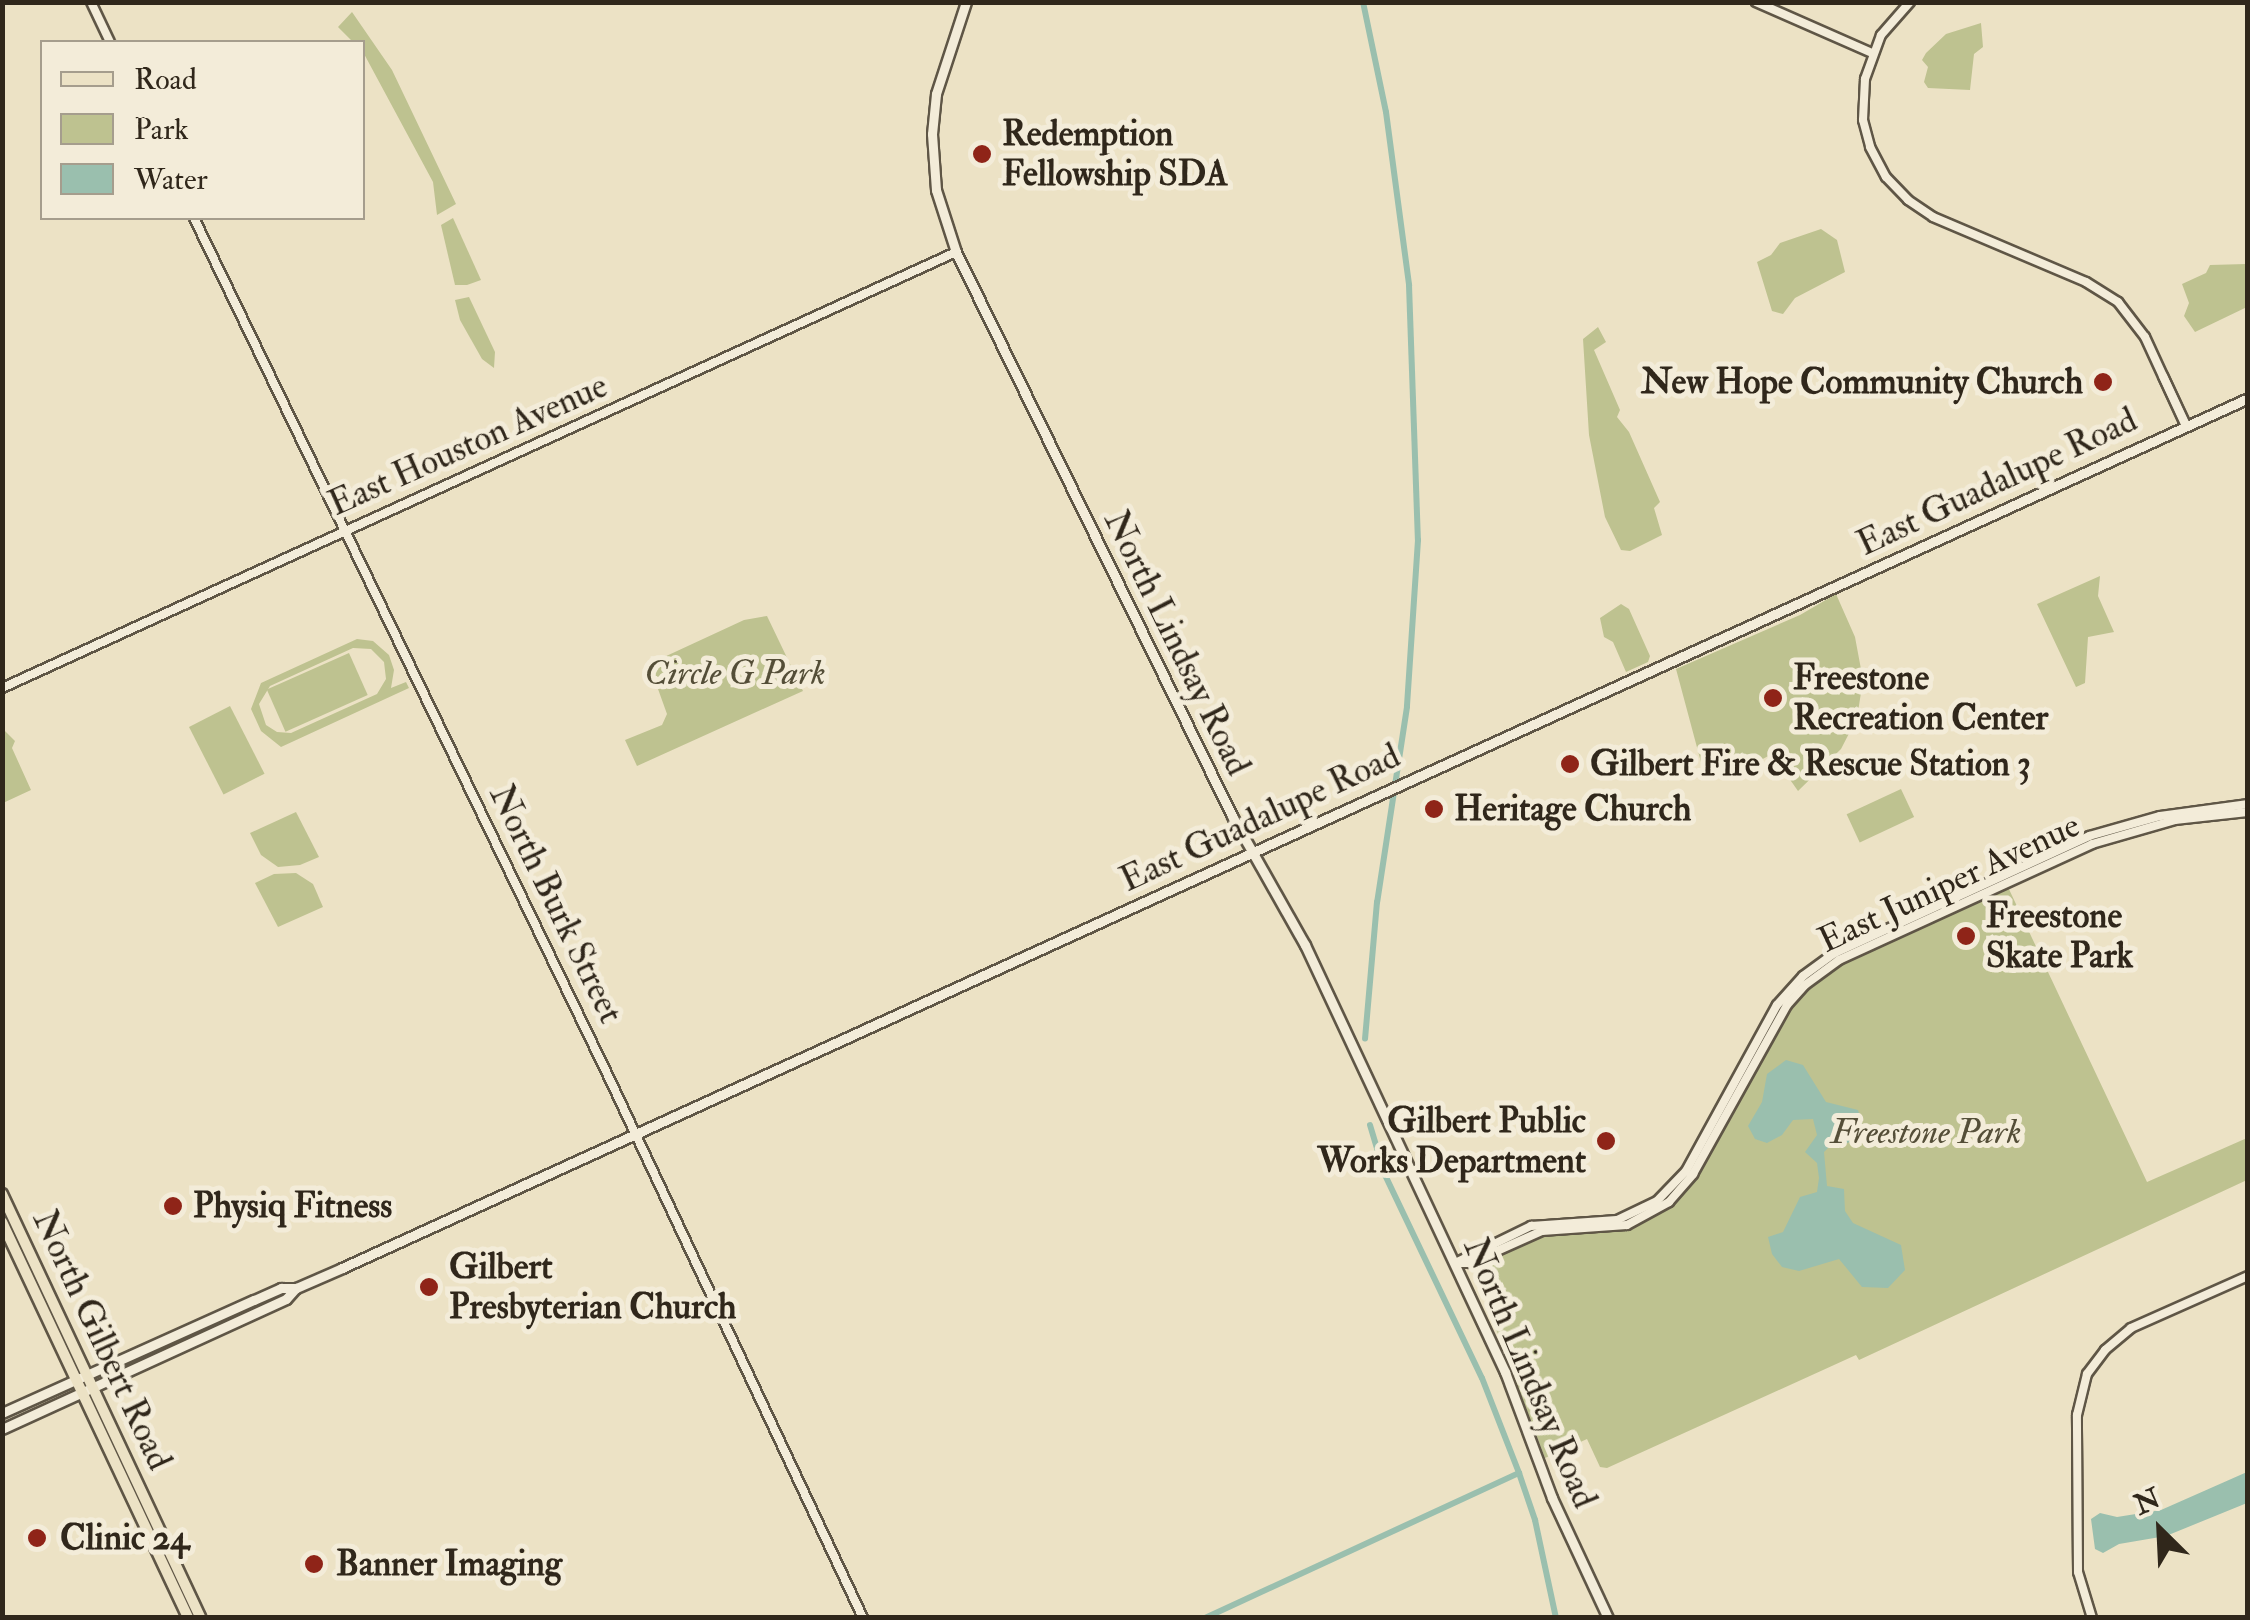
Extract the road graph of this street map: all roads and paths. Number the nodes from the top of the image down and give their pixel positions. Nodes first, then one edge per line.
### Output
1 (91, 2) edge
2 (966, 2) edge
3 (1756, 2) edge
4 (1910, 2) edge
5 (109, 40) edge
6 (1872, 54) junction
7 (195, 220) edge
8 (956, 252) junction
9 (2248, 398) edge
10 (2186, 426) junction
11 (346, 531) junction
12 (2, 688) edge
13 (2248, 808) edge
14 (1253, 852) junction
15 (636, 1134) junction
16 (2, 1194) edge
17 (2, 1222) edge
18 (1455, 1263) junction
19 (2248, 1276) edge
20 (296, 1288) junction
21 (82, 1376) junction
22 (88, 1390) junction
23 (2, 1413) edge
24 (2, 1429) edge
25 (132, 1499) junction
26 (159, 1527) junction
27 (188, 1618) edge
28 (201, 1618) edge
29 (863, 1618) edge
30 (1608, 1618) edge
31 (2092, 1618) edge

1 - 5 street
2 - 8 main road, North Lindsay Road
3 - 6 street
4 - 6 street
6 - 10 street
7 - 11 street, North Burk Street
8 - 11 street, East Houston Avenue
8 - 14 main road, North Lindsay Road
9 - 10 main road, East Guadalupe Road
10 - 14 main road, East Guadalupe Road
11 - 12 street, East Houston Avenue
11 - 15 street, North Burk Street
13 - 18 street, East Juniper Avenue
14 - 15 main road, East Guadalupe Road
14 - 18 main road, North Lindsay Road
15 - 20 main road, East Guadalupe Road
15 - 29 street, North Burk Street
16 - 21 main road, North Gilbert Road
17 - 21 main road, North Gilbert Road
18 - 30 main road, North Lindsay Road
19 - 31 street
20 - 21 main road, East Guadalupe Road
20 - 22 main road, East Guadalupe Road
21 - 22 main road, North Gilbert Road
21 - 23 main road, East Guadalupe Road
22 - 24 main road, East Guadalupe Road
22 - 25 main road, North Gilbert Road
22 - 26 main road, North Gilbert Road
25 - 26 main road
25 - 27 main road, North Gilbert Road
26 - 28 main road, North Gilbert Road

